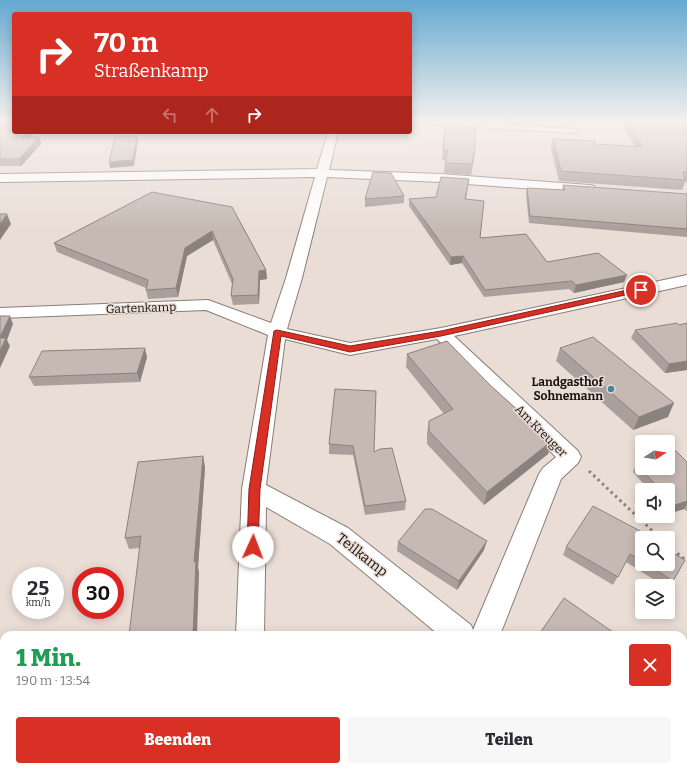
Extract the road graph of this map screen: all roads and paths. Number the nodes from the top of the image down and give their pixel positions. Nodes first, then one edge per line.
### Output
1 (326, 157) edge
2 (322, 173) junction
3 (0, 178) edge
4 (604, 190) edge
5 (687, 280) edge
6 (0, 313) edge
7 (277, 332) junction
8 (441, 333) junction
9 (570, 458) junction
10 (254, 489) junction
11 (652, 531) edge
12 (675, 552) edge
13 (687, 561) edge
14 (250, 631) edge
15 (456, 631) edge
16 (488, 631) edge

1 - 2 street
2 - 3 street
2 - 4 street
2 - 7 street
5 - 8 street, Gartenkamp
6 - 7 street, Gartenkamp
7 - 8 street, Gartenkamp
7 - 10 street
8 - 9 street, Am Kreuger
9 - 11 path
9 - 16 street, Am Kreuger
10 - 14 street
10 - 15 street, Teilkamp
12 - 13 path

